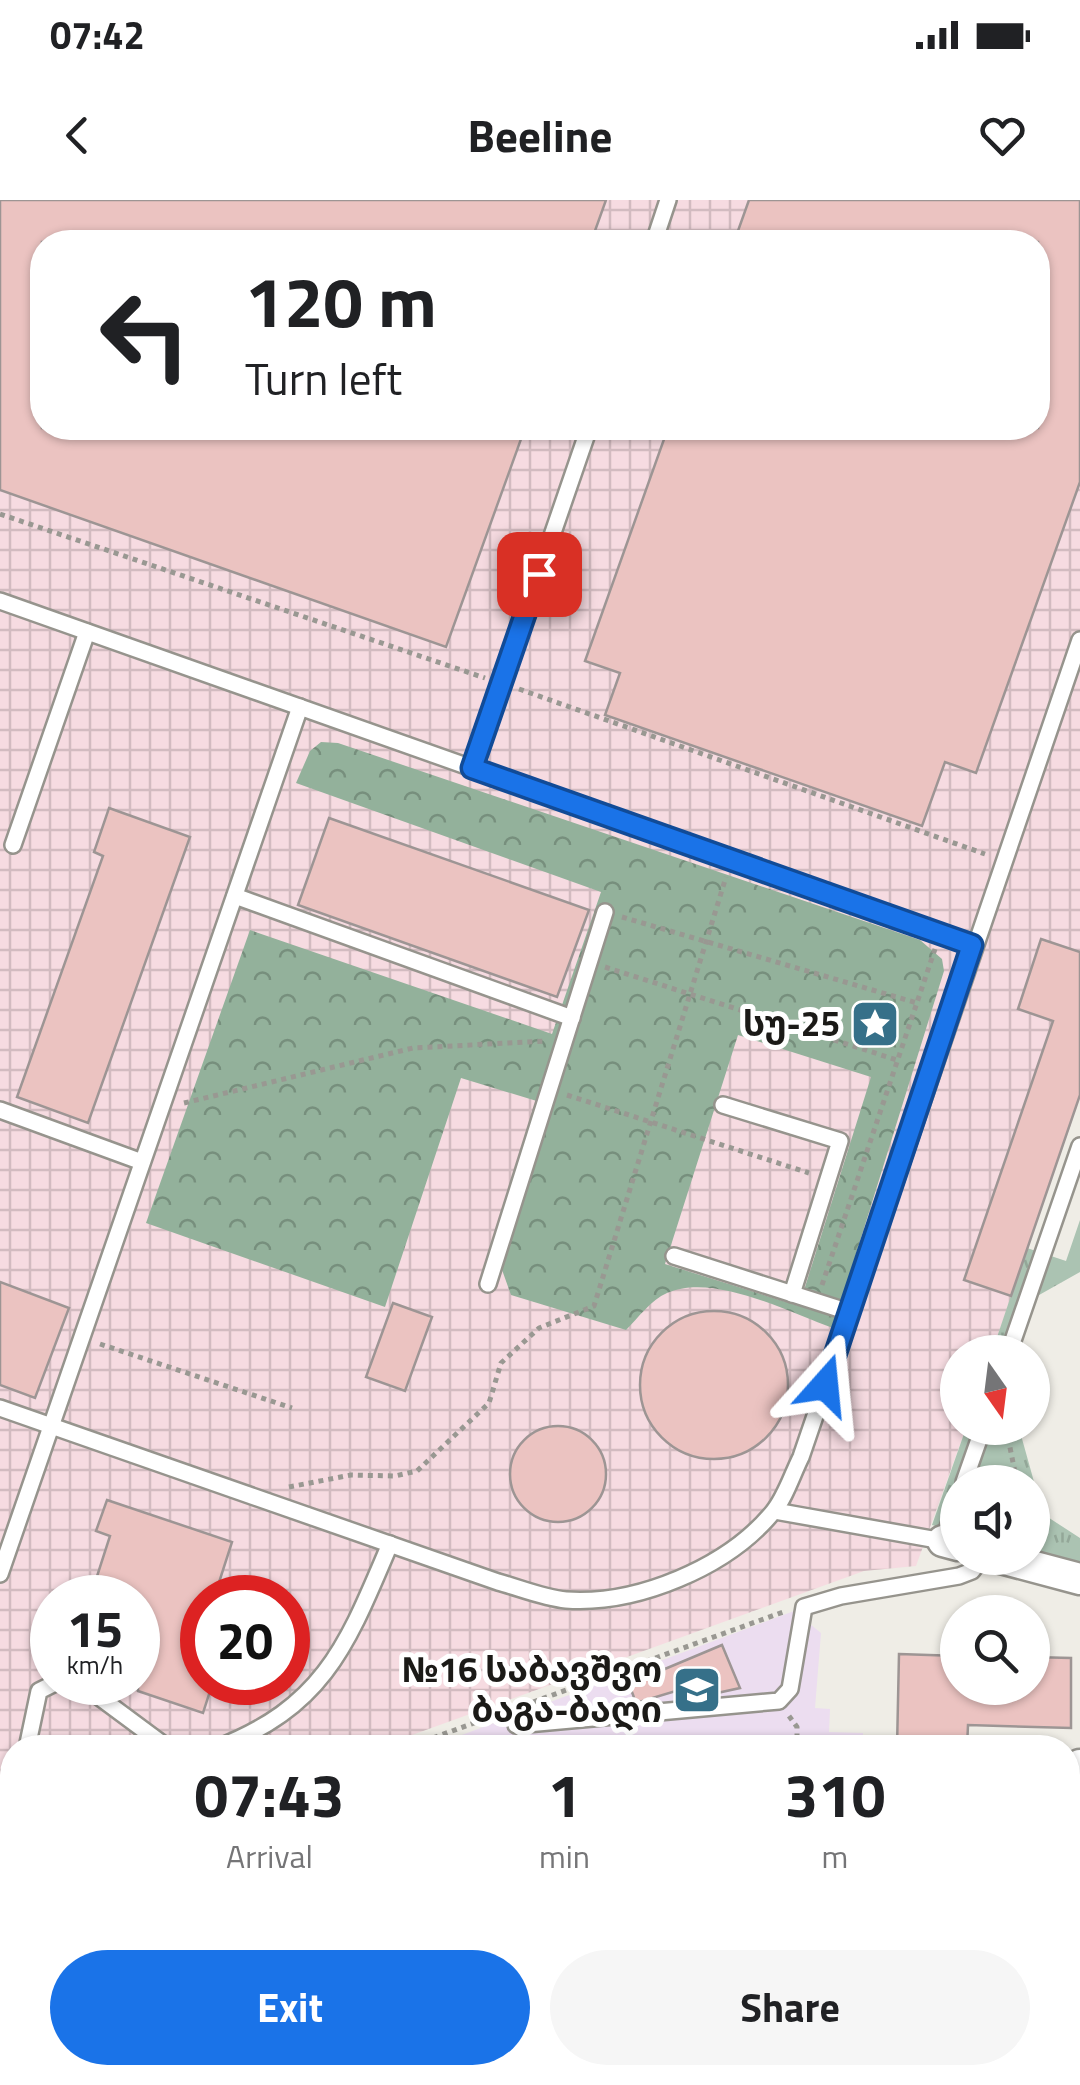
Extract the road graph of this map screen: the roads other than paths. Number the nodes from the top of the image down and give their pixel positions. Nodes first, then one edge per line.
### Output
1 (668, 200) edge
2 (658, 230) edge
3 (585, 440) edge
4 (0, 601) edge
5 (87, 632) junction
6 (1080, 640) edge
7 (300, 707) junction
8 (472, 768) junction
9 (13, 845) dead end
10 (235, 896) junction
11 (605, 912) road end
12 (972, 945) junction
13 (572, 1018) junction
14 (724, 1105) dead end
15 (0, 1110) edge
16 (1080, 1146) edge
17 (142, 1162) junction
18 (674, 1256) dead end
19 (488, 1284) dead end
20 (792, 1294) junction
21 (850, 1312) junction
22 (1014, 1335) edge
23 (0, 1408) edge
24 (51, 1426) junction
25 (774, 1511) junction
26 (940, 1541) edge
27 (390, 1544) junction
28 (1050, 1571) edge
29 (0, 1574) edge
30 (960, 1575) edge
31 (1080, 1579) edge
32 (35, 1705) edge
33 (109, 1705) edge
34 (516, 1725) dead end
35 (30, 1735) edge
36 (150, 1735) edge
37 (250, 1735) edge
38 (1080, 1764) edge
39 (1080, 1890) edge
40 (1080, 1950) edge

1 - 2 lane
3 - 8 lane
4 - 5 lane
5 - 7 lane
5 - 9 lane
6 - 12 lane
7 - 8 lane
7 - 10 lane
8 - 12 lane
10 - 13 lane
10 - 17 lane
11 - 13 lane
12 - 21 lane
13 - 19 lane
14 - 20 lane
15 - 17 lane
16 - 22 lane
17 - 24 lane
18 - 20 lane
20 - 21 lane
21 - 25 lane
23 - 24 lane
24 - 27 lane
24 - 29 lane
25 - 26 lane
25 - 27 lane
27 - 37 lane
28 - 31 street
30 - 34 lane
32 - 35 lane
33 - 36 lane
38 - 39 street
39 - 40 street

